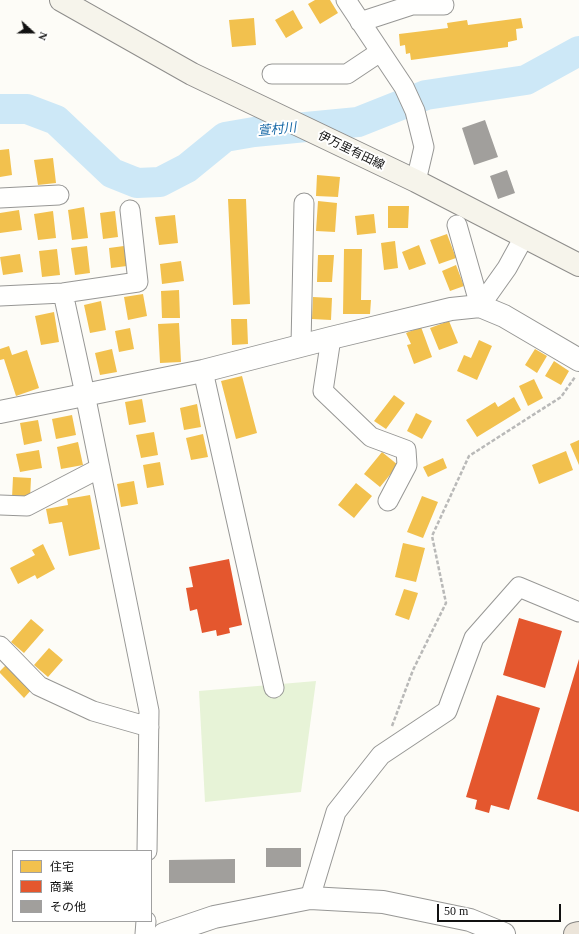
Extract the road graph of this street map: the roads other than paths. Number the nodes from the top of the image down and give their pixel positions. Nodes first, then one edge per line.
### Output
1 (61, 0) edge
2 (346, 0) edge
3 (444, 5) dead end
4 (360, 22) junction
5 (380, 52) junction
6 (272, 74) dead end
7 (416, 182) junction
8 (59, 195) dead end
9 (0, 198) edge
10 (304, 203) dead end
11 (130, 210) dead end
12 (457, 224) dead end
13 (524, 237) junction
14 (579, 265) edge
15 (63, 293) junction
16 (0, 296) edge
17 (480, 306) junction
18 (331, 338) junction
19 (301, 345) junction
20 (579, 360) edge
21 (203, 371) junction
22 (85, 394) junction
23 (0, 412) edge
24 (100, 468) junction
25 (388, 501) dead end
26 (0, 504) edge
27 (579, 612) edge
28 (0, 646) edge
29 (274, 688) dead end
30 (149, 727) junction
31 (147, 850) edge
32 (310, 898) junction
33 (146, 922) edge
34 (579, 933) edge
35 (145, 934) edge
36 (164, 934) edge
37 (504, 934) edge
38 (575, 934) edge

1 - 7 main road, 伊万里有田線
2 - 4 street
3 - 4 street
4 - 5 street
5 - 6 street
5 - 7 street
7 - 13 main road, 伊万里有田線
8 - 9 street
10 - 19 street
11 - 15 street
12 - 17 street
13 - 14 main road, 伊万里有田線
13 - 17 street
15 - 16 street
15 - 22 street
17 - 18 street
17 - 20 street
18 - 19 street
18 - 25 street
19 - 21 street
21 - 22 street
21 - 29 street
22 - 23 street
22 - 24 street
24 - 26 street
24 - 30 street
27 - 32 street
28 - 30 street
30 - 31 street
32 - 36 street
32 - 37 street
33 - 35 street
34 - 38 highway

